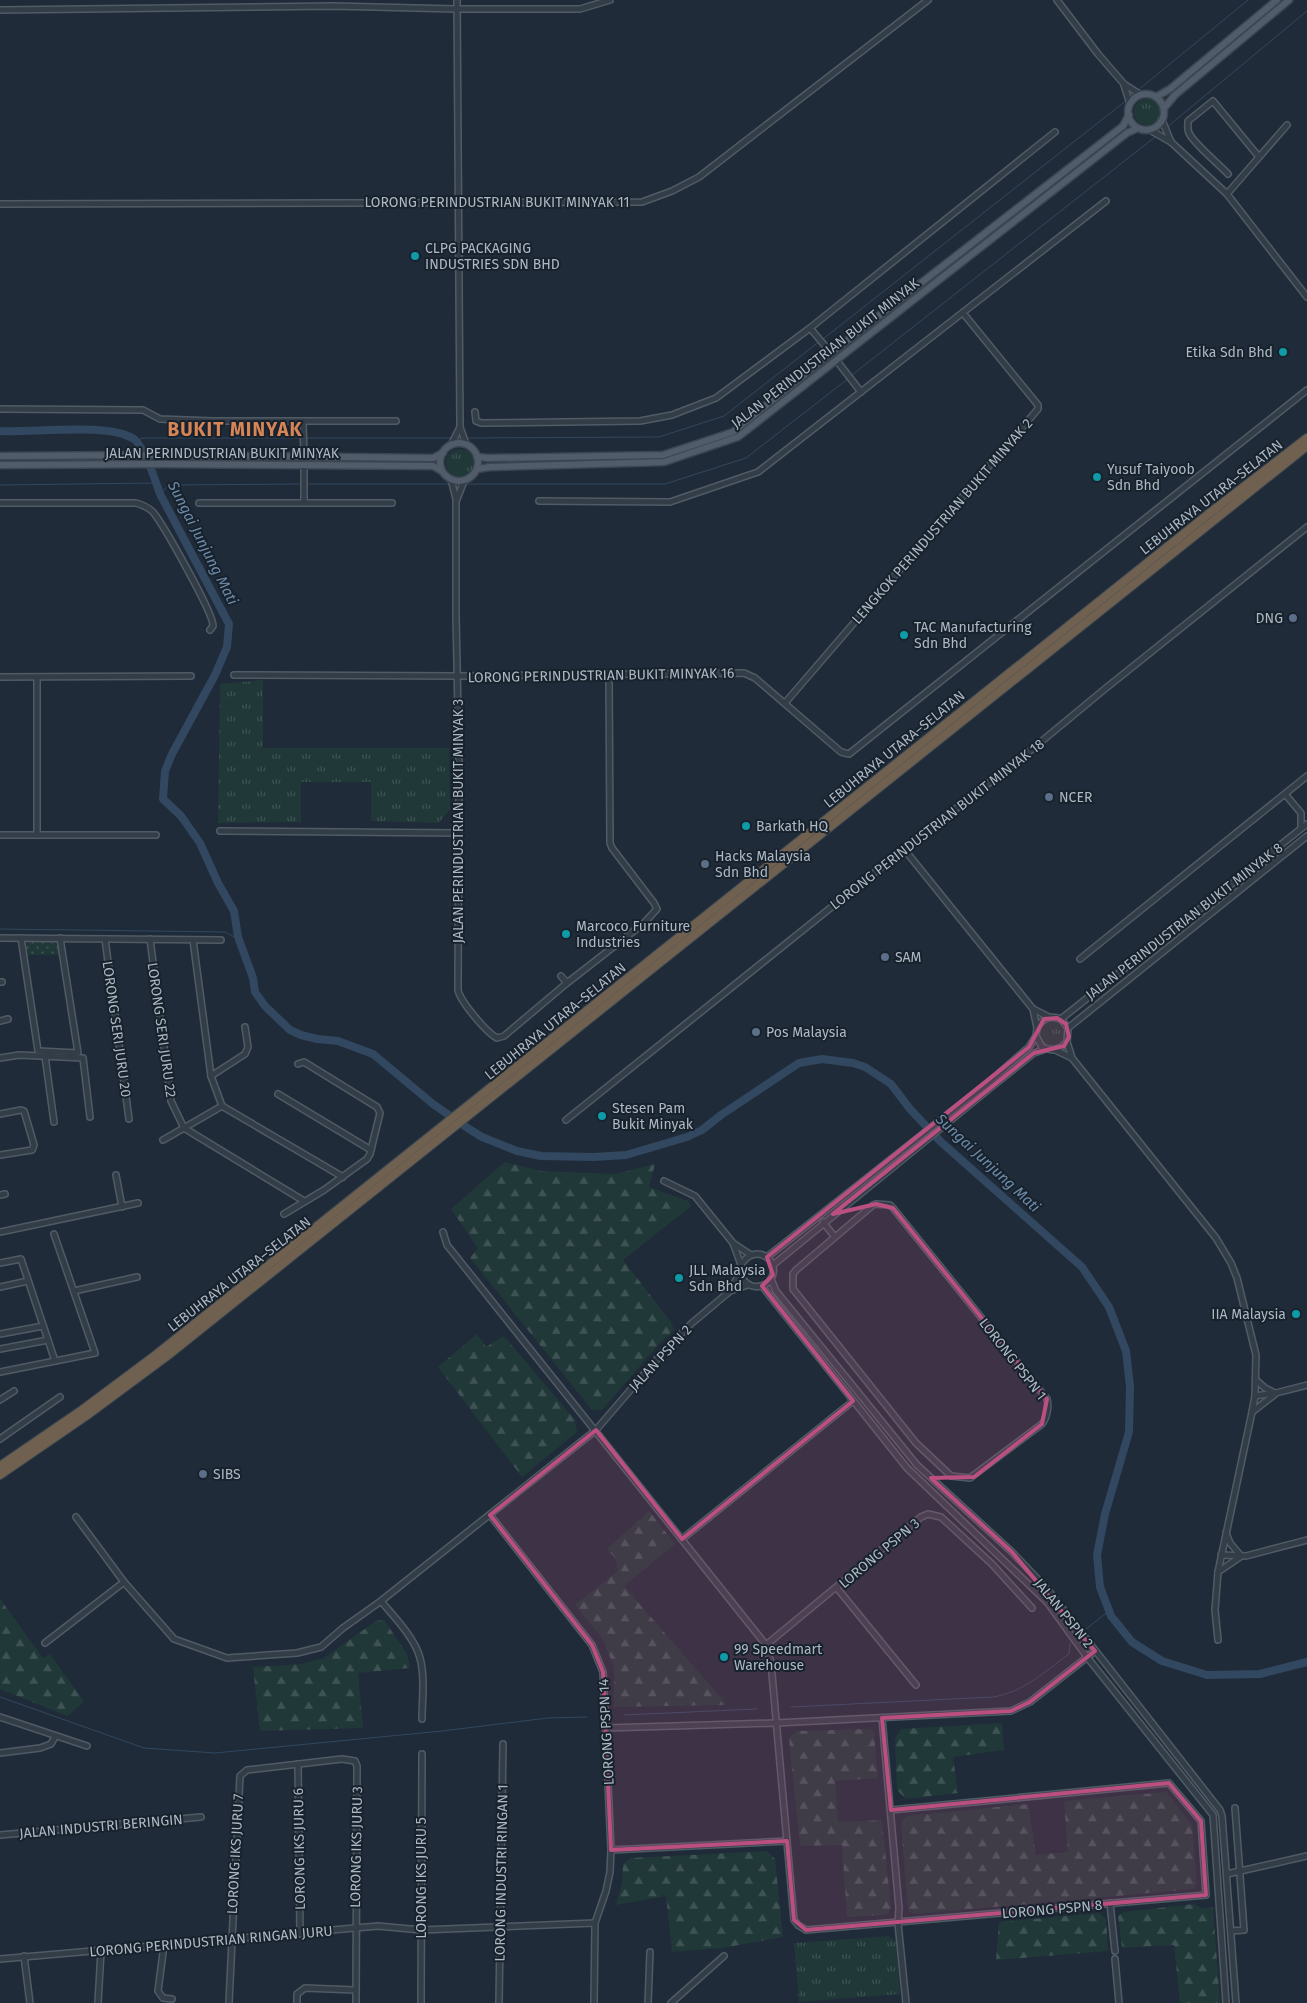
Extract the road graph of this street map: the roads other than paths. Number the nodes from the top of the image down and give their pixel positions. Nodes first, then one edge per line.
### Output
1 (254, 0) edge
2 (457, 0) edge
3 (610, 0) edge
4 (928, 0) edge
5 (1057, 0) edge
6 (1277, 0) edge
7 (1289, 0) edge
8 (254, 7) junction
9 (457, 9) junction
10 (0, 10) edge
11 (1124, 84) junction
12 (1139, 94) junction
13 (1156, 97) junction
14 (1129, 100) junction
15 (1164, 108) junction
16 (1129, 115) junction
17 (1163, 123) junction
18 (1288, 125) dead end
19 (1138, 128) junction
20 (1152, 131) junction
21 (1055, 132) dead end
22 (1171, 142) junction
23 (1259, 157) junction
24 (1228, 174) dead end
25 (1227, 194) junction
26 (1106, 201) dead end
27 (459, 202) junction
28 (0, 204) edge
29 (1307, 297) edge
30 (963, 312) junction
31 (812, 330) junction
32 (830, 351) junction
33 (838, 363) junction
34 (859, 390) junction
35 (1307, 390) edge
36 (0, 409) edge
37 (475, 412) dead end
38 (303, 421) junction
39 (396, 421) dead end
40 (460, 427) junction
41 (1307, 438) edge
42 (453, 440) junction
43 (465, 440) junction
44 (1307, 446) edge
45 (442, 453) junction
46 (0, 456) edge
47 (478, 457) junction
48 (304, 458) junction
49 (0, 465) edge
50 (304, 466) junction
51 (477, 469) junction
52 (442, 471) junction
53 (452, 483) junction
54 (463, 483) junction
55 (456, 499) junction
56 (539, 501) dead end
57 (392, 502) dead end
58 (0, 503) edge
59 (304, 503) junction
60 (199, 504) dead end
61 (1307, 527) edge
62 (210, 630) dead end
63 (234, 675) dead end
64 (609, 675) junction
65 (191, 676) dead end
66 (458, 676) junction
67 (37, 677) junction
68 (0, 678) edge
69 (784, 703) junction
70 (1307, 776) edge
71 (1285, 794) junction
72 (1304, 814) edge
73 (1307, 824) edge
74 (1301, 828) junction
75 (220, 831) dead end
76 (459, 833) junction
77 (0, 835) edge
78 (37, 835) junction
79 (156, 835) dead end
80 (1307, 836) edge
81 (904, 849) junction
82 (0, 938) edge
83 (20, 938) junction
84 (60, 938) junction
85 (105, 939) junction
86 (150, 939) junction
87 (193, 940) junction
88 (221, 940) dead end
89 (1080, 959) dead end
90 (562, 976) dead end
91 (567, 983) junction
92 (1033, 1009) junction
93 (1049, 1017) junction
94 (8, 1019) dead end
95 (1061, 1019) junction
96 (0, 1021) edge
97 (245, 1027) dead end
98 (1037, 1028) junction
99 (1068, 1028) junction
100 (1036, 1036) junction
101 (1067, 1042) junction
102 (1046, 1049) junction
103 (1055, 1050) junction
104 (45, 1056) junction
105 (0, 1058) edge
106 (1072, 1058) junction
107 (298, 1064) dead end
108 (211, 1076) junction
109 (278, 1094) dead end
110 (222, 1106) junction
111 (0, 1114) edge
112 (464, 1115) junction
113 (90, 1117) dead end
114 (129, 1120) dead end
115 (566, 1120) dead end
116 (54, 1122) dead end
117 (184, 1128) junction
118 (448, 1128) junction
119 (163, 1140) dead end
120 (371, 1150) junction
121 (0, 1155) edge
122 (116, 1175) dead end
123 (343, 1177) junction
124 (664, 1181) dead end
125 (304, 1201) junction
126 (138, 1203) dead end
127 (122, 1207) junction
128 (284, 1214) dead end
129 (823, 1222) junction
130 (0, 1232) edge
131 (443, 1232) dead end
132 (54, 1234) dead end
133 (834, 1236) junction
134 (733, 1243) junction
135 (751, 1254) junction
136 (767, 1257) junction
137 (0, 1263) edge
138 (741, 1265) junction
139 (772, 1265) junction
140 (740, 1272) junction
141 (138, 1277) dead end
142 (771, 1279) junction
143 (28, 1281) junction
144 (748, 1285) junction
145 (762, 1286) junction
146 (0, 1287) edge
147 (74, 1291) junction
148 (729, 1292) junction
149 (43, 1326) junction
150 (0, 1334) edge
151 (48, 1340) junction
152 (0, 1349) edge
153 (55, 1361) junction
154 (0, 1372) edge
155 (1256, 1380) junction
156 (1307, 1385) edge
157 (873, 1389) junction
158 (14, 1391) dead end
159 (1276, 1393) junction
160 (1255, 1396) junction
161 (60, 1397) dead end
162 (863, 1398) junction
163 (0, 1400) edge
164 (853, 1401) junction
165 (1252, 1412) junction
166 (596, 1430) junction
167 (0, 1439) edge
168 (0, 1466) edge
169 (0, 1475) edge
170 (490, 1516) junction
171 (76, 1517) dead end
172 (1226, 1533) junction
173 (682, 1539) junction
174 (1307, 1540) edge
175 (1221, 1555) junction
176 (1000, 1556) junction
177 (1242, 1557) junction
178 (992, 1564) junction
179 (1218, 1572) junction
180 (124, 1582) junction
181 (837, 1588) junction
182 (381, 1601) junction
183 (1032, 1608) dead end
184 (1218, 1640) dead end
185 (45, 1643) dead end
186 (766, 1645) junction
187 (1095, 1651) junction
188 (1087, 1657) junction
189 (916, 1685) dead end
190 (0, 1717) edge
191 (882, 1718) junction
192 (422, 1719) dead end
193 (776, 1723) junction
194 (606, 1728) junction
195 (55, 1737) junction
196 (503, 1744) dead end
197 (87, 1746) dead end
198 (0, 1753) edge
199 (422, 1754) dead end
200 (298, 1764) junction
201 (1235, 1808) dead end
202 (891, 1810) junction
203 (201, 1817) dead end
204 (0, 1835) edge
205 (787, 1841) junction
206 (611, 1850) junction
207 (1307, 1856) edge
208 (1240, 1872) junction
209 (1227, 1874) junction
210 (1110, 1903) junction
211 (595, 1923) junction
212 (898, 1923) junction
213 (501, 1928) junction
214 (355, 1929) junction
215 (421, 1930) junction
216 (1231, 1931) junction
217 (300, 1934) junction
218 (230, 1939) junction
219 (164, 1945) junction
220 (101, 1951) junction
221 (1115, 1951) dead end
222 (650, 1952) dead end
223 (24, 1956) junction
224 (724, 1956) dead end
225 (0, 1959) edge
226 (1115, 1959) dead end
227 (356, 1990) junction
228 (172, 1999) dead end
229 (30, 2003) edge
230 (98, 2003) edge
231 (228, 2003) edge
232 (297, 2003) edge
233 (356, 2003) edge
234 (421, 2003) edge
235 (499, 2003) edge
236 (594, 2003) edge
237 (648, 2003) edge
238 (671, 2003) edge
239 (906, 2003) edge
240 (1119, 2003) edge
241 (1226, 2003) edge
242 (1236, 2003) edge

1 - 8 street
2 - 9 street
3 - 9 street
4 - 27 street, LORONG PERINDUSTRIAN BUKIT MINYAK 11
5 - 11 street
6 - 13 main road
7 - 15 main road
8 - 9 street
8 - 10 street
9 - 27 street
11 - 12 street
11 - 14 street
12 - 13 main road
12 - 14 main road
13 - 15 main road
14 - 16 main road
15 - 17 main road
16 - 19 main road
16 - 32 main road, JALAN PERINDUSTRIAN BUKIT MINYAK
17 - 20 main road
17 - 22 street
18 - 23 street
19 - 20 main road
19 - 33 main road, JALAN PERINDUSTRIAN BUKIT MINYAK
20 - 22 street
21 - 31 street
22 - 25 street
23 - 24 street
23 - 25 street
25 - 29 street
26 - 30 street
27 - 28 street, LORONG PERINDUSTRIAN BUKIT MINYAK 11
27 - 40 street
30 - 34 street
30 - 69 street, LENGKOK PERINDUSTRIAN BUKIT MINYAK 2
31 - 32 street
31 - 37 street
32 - 47 main road, JALAN PERINDUSTRIAN BUKIT MINYAK
33 - 34 street
33 - 51 main road, JALAN PERINDUSTRIAN BUKIT MINYAK
34 - 56 street
35 - 69 street, LORONG PERINDUSTRIAN BUKIT MINYAK 16
36 - 38 street
38 - 39 street
38 - 48 street
40 - 42 street
40 - 43 street
41 - 112 highway, LEBUHRAYA UTARA–SELATAN
42 - 43 main road
42 - 45 main road
43 - 47 main road
44 - 112 highway, LEBUHRAYA UTARA–SELATAN
45 - 48 main road, JALAN PERINDUSTRIAN BUKIT MINYAK
45 - 52 main road
46 - 48 main road, JALAN PERINDUSTRIAN BUKIT MINYAK
47 - 51 main road
49 - 50 main road, JALAN PERINDUSTRIAN BUKIT MINYAK
50 - 52 main road, JALAN PERINDUSTRIAN BUKIT MINYAK
50 - 59 street
51 - 54 main road
52 - 53 main road
53 - 54 main road
53 - 55 street, JALAN PERINDUSTRIAN BUKIT MINYAK 3
54 - 55 street
55 - 66 street, JALAN PERINDUSTRIAN BUKIT MINYAK 3
57 - 59 street
58 - 62 street
59 - 60 street
61 - 81 street, LORONG PERINDUSTRIAN BUKIT MINYAK 18
63 - 66 street, LORONG PERINDUSTRIAN BUKIT MINYAK 16
64 - 66 street, LORONG PERINDUSTRIAN BUKIT MINYAK 16
64 - 69 street, LORONG PERINDUSTRIAN BUKIT MINYAK 16
64 - 91 street
65 - 67 street
66 - 76 street, JALAN PERINDUSTRIAN BUKIT MINYAK 3
67 - 68 street
67 - 78 street
70 - 71 street
71 - 72 street
71 - 89 street
72 - 74 street
73 - 74 street, JALAN PERINDUSTRIAN BUKIT MINYAK 8
74 - 95 street, JALAN PERINDUSTRIAN BUKIT MINYAK 8
75 - 76 street
76 - 91 street, JALAN PERINDUSTRIAN BUKIT MINYAK 3
77 - 78 street
78 - 79 street
80 - 99 street, JALAN PERINDUSTRIAN BUKIT MINYAK 8
81 - 92 street
81 - 115 street, LORONG PERINDUSTRIAN BUKIT MINYAK 18
82 - 83 street
83 - 84 street
83 - 84 street
84 - 85 street
85 - 86 street
85 - 114 street, LORONG SERI JURU 20
86 - 87 street
86 - 117 street, LORONG SERI JURU 22
87 - 88 street
87 - 108 street
90 - 91 street
92 - 93 street
92 - 98 street
93 - 95 street
93 - 98 street
94 - 96 street
95 - 99 street
97 - 108 street
98 - 100 street
99 - 101 street
100 - 102 street
100 - 136 street
101 - 103 street
101 - 106 street
102 - 103 street
102 - 129 street
103 - 106 street
104 - 105 street
104 - 113 street
104 - 116 street
106 - 155 street
107 - 120 street
108 - 110 street
109 - 120 street
110 - 117 street
110 - 123 street
111 - 121 street
112 - 118 highway, LEBUHRAYA UTARA–SELATAN
117 - 119 street
117 - 125 street
118 - 168 highway, LEBUHRAYA UTARA–SELATAN
118 - 169 highway, LEBUHRAYA UTARA–SELATAN
120 - 123 street
122 - 127 street
123 - 125 street
124 - 134 street
125 - 128 street
126 - 127 street
127 - 130 street
129 - 133 street
129 - 139 street
131 - 166 street
132 - 147 street
133 - 157 street, LORONG PSPN 1
133 - 157 street, LORONG PSPN 1
134 - 135 street
134 - 138 street
135 - 136 street
135 - 138 street
136 - 139 street
137 - 143 street
138 - 140 street
139 - 142 street
140 - 144 street
140 - 148 street
141 - 147 street
142 - 145 street
142 - 162 street, JALAN PSPN 2
143 - 146 street
143 - 149 street
144 - 145 street
144 - 148 street
145 - 164 street, JALAN PSPN 2
147 - 153 street
148 - 166 street, JALAN PSPN 2
149 - 150 street
149 - 151 street
151 - 152 street
151 - 153 street
153 - 154 street
155 - 159 street
155 - 160 street
156 - 159 street
157 - 162 street
158 - 163 street
159 - 160 street
159 - 165 street
160 - 165 street
161 - 167 street
162 - 187 street, JALAN PSPN 2
164 - 173 street
164 - 176 street, JALAN PSPN 2
165 - 172 street
166 - 170 street, JALAN PSPN 2
166 - 173 street
170 - 182 street, JALAN PSPN 2
170 - 194 street, LORONG PSPN 14
171 - 180 street, JALAN PSPN 2
172 - 175 street
172 - 177 street
173 - 186 street
174 - 177 street
175 - 177 street
175 - 179 street
176 - 178 street
176 - 188 street, JALAN PSPN 2
177 - 179 street
178 - 181 street, LORONG PSPN 3
178 - 183 street, LORONG PSPN 3
179 - 184 street
180 - 182 street, JALAN PSPN 2
180 - 185 street
181 - 186 street, LORONG PSPN 3
181 - 189 street
182 - 192 street
186 - 193 street, LORONG PSPN 8
187 - 188 street
187 - 209 street, JALAN PSPN 2
188 - 191 street
188 - 241 street, JALAN PSPN 2
190 - 195 street
191 - 193 street
191 - 202 street
193 - 194 street
193 - 205 street, LORONG PSPN 8
194 - 206 street, LORONG PSPN 14
195 - 197 street
195 - 198 street
196 - 213 street, LORONG INDUSTRI RINGAN 1
199 - 215 street, LORONG IKS JURU 5
200 - 214 street, LORONG IKS JURU 3
200 - 217 street, LORONG IKS JURU 6
200 - 218 street, LORONG IKS JURU 7
201 - 208 street
202 - 210 street, LORONG PSPN 8
202 - 212 street
203 - 204 street, JALAN INDUSTRI BERINGIN
205 - 206 street
205 - 212 street, LORONG PSPN 8
206 - 211 street, LORONG PSPN 14
207 - 208 street
208 - 209 street
208 - 216 street
209 - 216 street, JALAN PSPN 2
210 - 212 street, LORONG PSPN 8
210 - 221 street
211 - 213 street, LORONG PERINDUSTRIAN RINGAN JURU
211 - 236 street, LORONG PSPN 14
212 - 239 street
213 - 215 street, LORONG PERINDUSTRIAN RINGAN JURU
213 - 235 street, LORONG INDUSTRI RINGAN 1
214 - 215 street, LORONG PERINDUSTRIAN RINGAN JURU
214 - 217 street, LORONG PERINDUSTRIAN RINGAN JURU
214 - 227 street, LORONG IKS JURU 3
215 - 234 street, LORONG IKS JURU 5
216 - 242 street, JALAN PSPN 2
217 - 218 street, LORONG PERINDUSTRIAN RINGAN JURU
218 - 219 street, LORONG PERINDUSTRIAN RINGAN JURU
218 - 231 street, LORONG IKS JURU 7
219 - 220 street, LORONG PERINDUSTRIAN RINGAN JURU
219 - 228 street
220 - 223 street, LORONG PERINDUSTRIAN RINGAN JURU
220 - 230 street
222 - 237 street
223 - 225 street, LORONG PERINDUSTRIAN RINGAN JURU
223 - 229 street
224 - 238 street
226 - 240 street
227 - 232 street
227 - 233 street, LORONG IKS JURU 3

